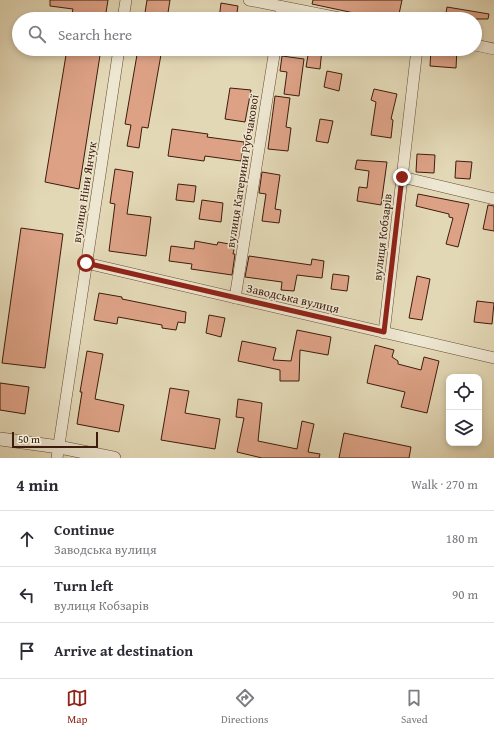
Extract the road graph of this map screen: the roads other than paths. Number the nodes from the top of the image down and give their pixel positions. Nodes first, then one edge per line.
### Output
1 (126, 0) edge
2 (249, 0) edge
3 (282, 6) junction
4 (124, 12) edge
5 (281, 12) edge
6 (311, 12) edge
7 (482, 46) edge
8 (494, 49) edge
9 (118, 56) edge
10 (274, 56) edge
11 (416, 56) edge
12 (402, 177) junction
13 (494, 198) edge
14 (86, 263) junction
15 (235, 298) junction
16 (384, 332) junction
17 (494, 358) edge
18 (0, 438) edge
19 (58, 452) edge
20 (114, 458) edge

1 - 4 street
2 - 3 street
3 - 5 street
3 - 6 street
7 - 8 street
9 - 14 street, вулиця Ніни Янчук
10 - 15 street, вулиця Катерини Рубчакової
11 - 12 street, вулиця Кобзарів
12 - 13 street
12 - 16 street, вулиця Кобзарів
14 - 15 street, Заводська вулиця
14 - 19 street, вулиця Ніни Янчук
15 - 16 street, Заводська вулиця
16 - 17 street, Заводська вулиця
18 - 19 street
19 - 20 street

